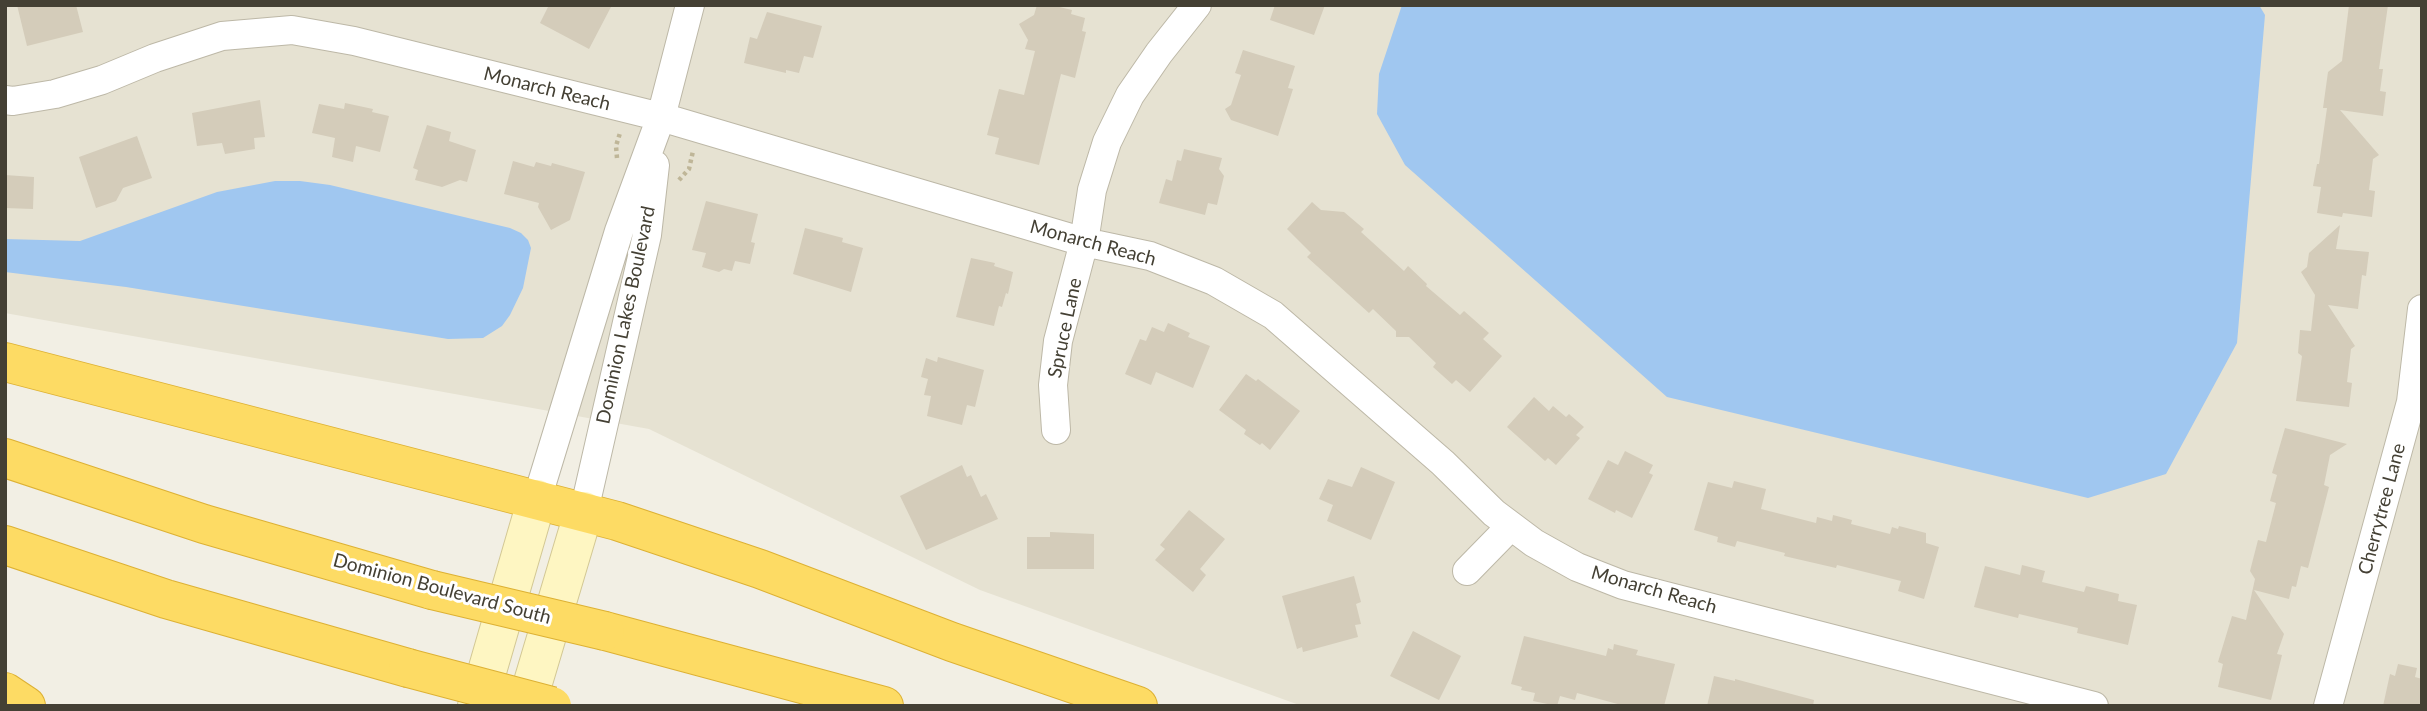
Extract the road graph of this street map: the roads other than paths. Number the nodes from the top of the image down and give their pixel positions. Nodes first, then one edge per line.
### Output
1 (690, 5) edge
2 (1197, 5) edge
3 (5, 100) edge
4 (661, 117) junction
5 (1084, 242) junction
6 (2422, 309) edge
7 (5, 362) edge
8 (1056, 430) dead end
9 (5, 458) edge
10 (537, 499) junction
11 (584, 511) junction
12 (1511, 526) junction
13 (5, 545) edge
14 (1467, 571) dead end
15 (5, 692) edge
16 (26, 706) edge
17 (477, 706) edge
18 (526, 706) edge
19 (552, 706) edge
20 (884, 706) edge
21 (1138, 706) edge
22 (2094, 706) edge
23 (2328, 706) edge

1 - 4 street, Dominion Lakes Boulevard
2 - 5 street, Spruce Lane
3 - 4 street, Monarch Reach
4 - 5 street, Monarch Reach
4 - 10 street, Dominion Lakes Boulevard
4 - 11 street, Dominion Lakes Boulevard
5 - 8 street, Spruce Lane
5 - 12 street, Monarch Reach
6 - 23 street, Cherrytree Lane
7 - 10 highway
9 - 20 highway, Dominion Boulevard South, bridge
10 - 11 highway
10 - 17 main road
11 - 18 main road
11 - 21 highway
12 - 14 street
12 - 22 street, Monarch Reach
13 - 19 highway, bridge
15 - 16 highway

